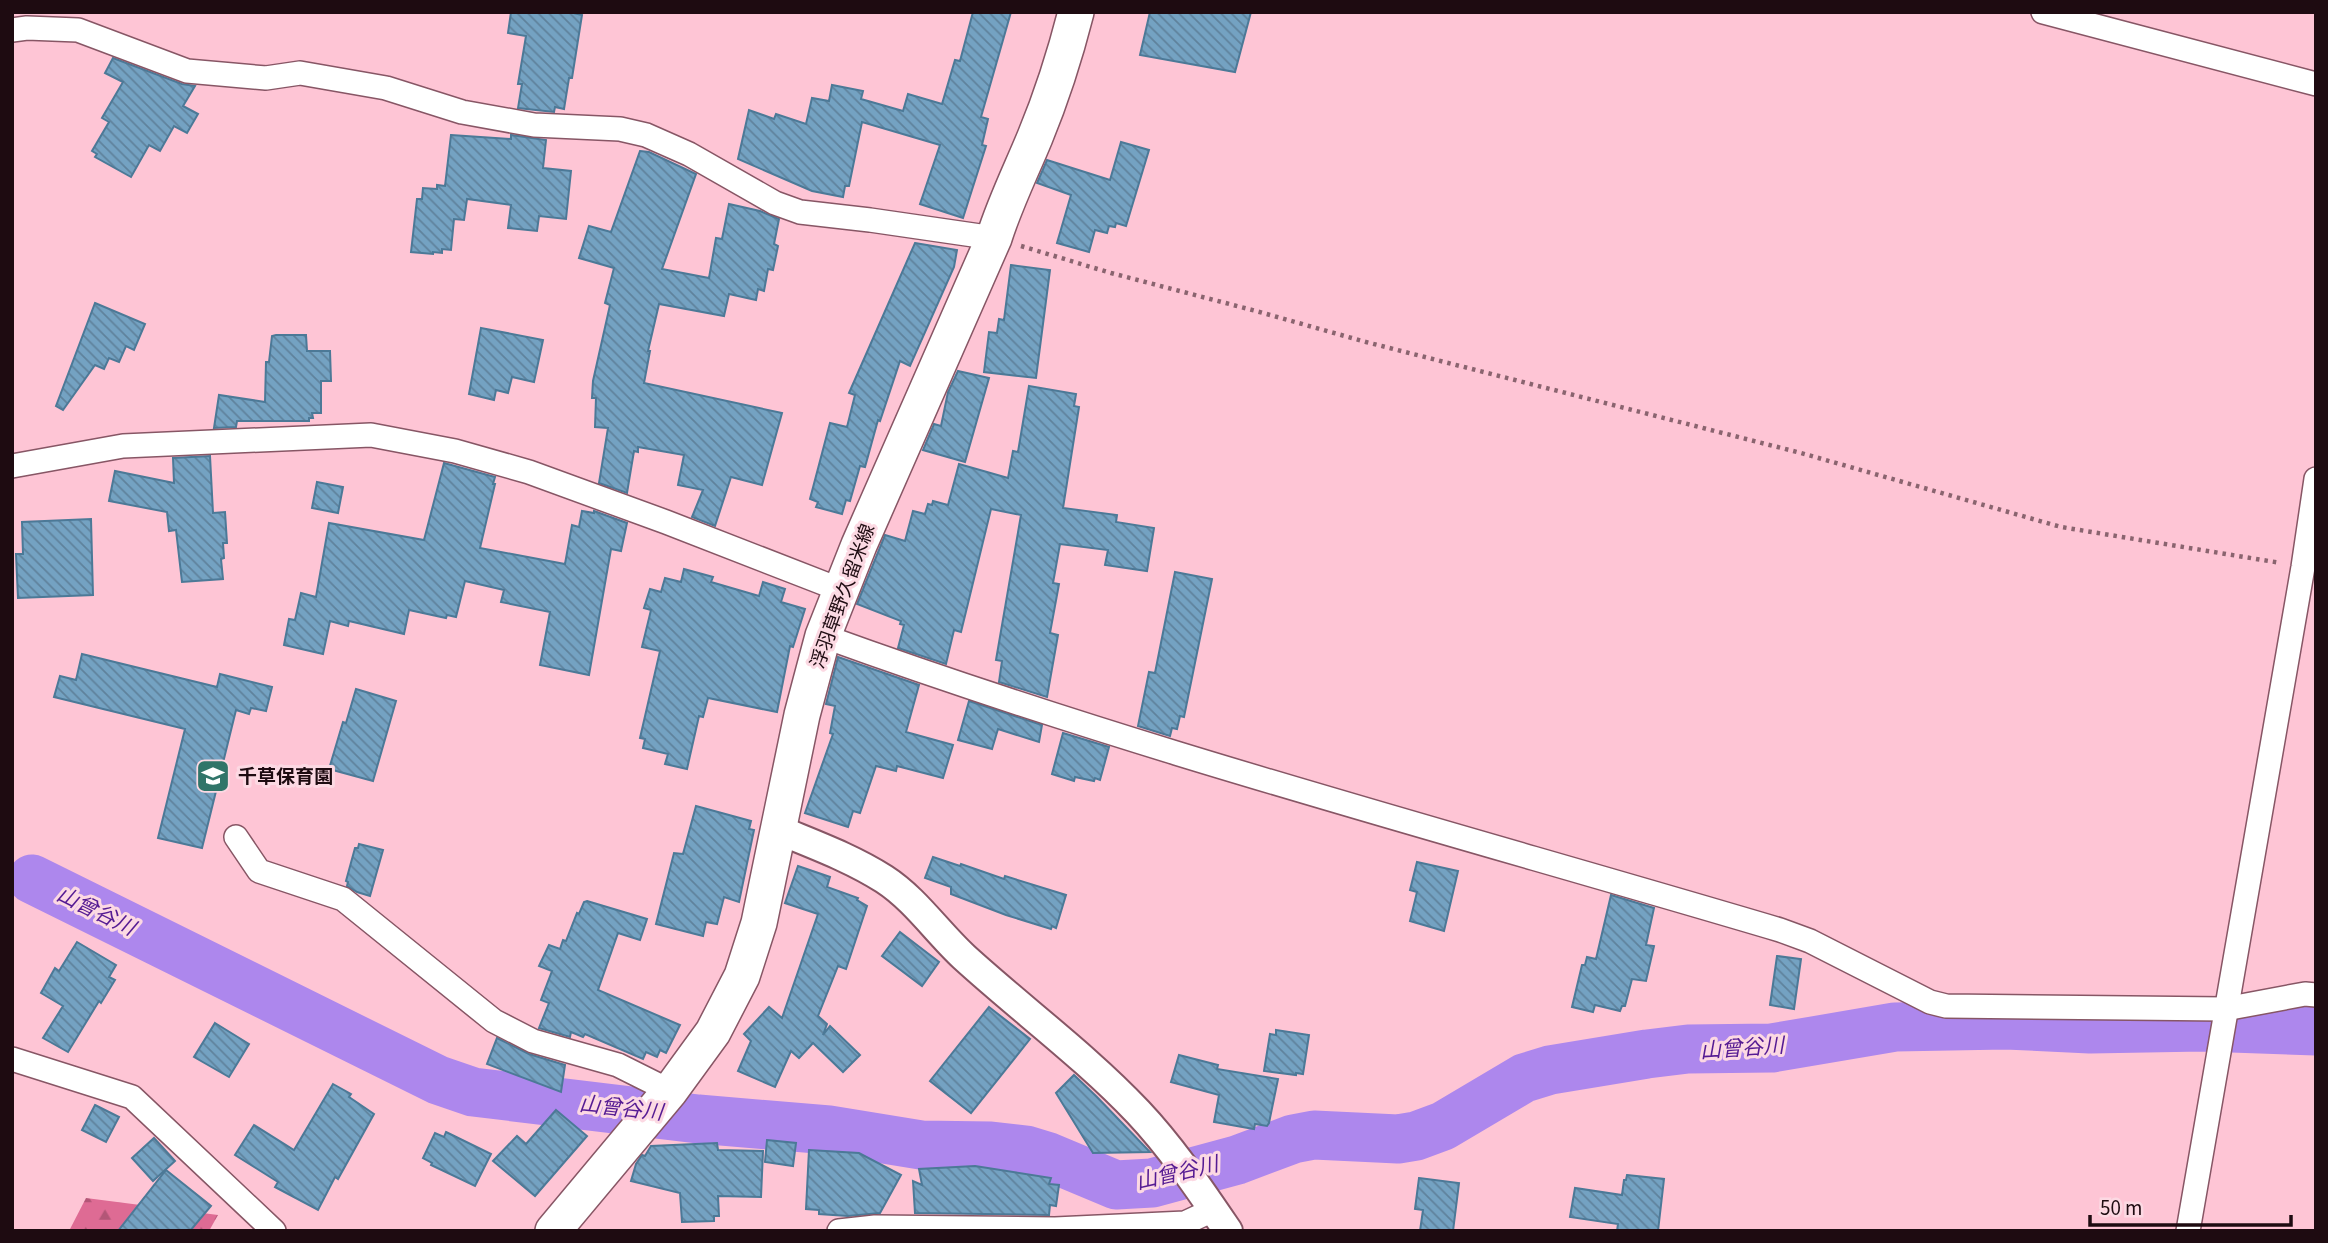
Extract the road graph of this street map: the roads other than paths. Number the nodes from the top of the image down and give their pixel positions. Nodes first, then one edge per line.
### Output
1 (1076, 12) edge
2 (2043, 12) edge
3 (12, 30) edge
4 (2316, 84) edge
5 (994, 238) junction
6 (12, 467) edge
7 (2316, 480) edge
8 (841, 590) junction
9 (823, 635) junction
10 (779, 830) junction
11 (236, 837) dead end
12 (2316, 995) edge
13 (2223, 1022) junction
14 (12, 1059) edge
15 (666, 1097) junction
16 (1221, 1221) edge
17 (274, 1231) edge
18 (552, 1231) edge
19 (839, 1231) edge
20 (2188, 1231) edge

1 - 5 main road, 浮羽草野久留米線
2 - 4 street
3 - 5 street
5 - 8 main road, 浮羽草野久留米線
6 - 8 street
7 - 13 street
8 - 9 main road, 浮羽草野久留米線
9 - 10 main road, 浮羽草野久留米線
9 - 13 street
10 - 15 main road, 浮羽草野久留米線
10 - 16 street
11 - 15 street
12 - 13 street
13 - 20 street
14 - 17 street
15 - 18 main road, 浮羽草野久留米線
16 - 19 street

